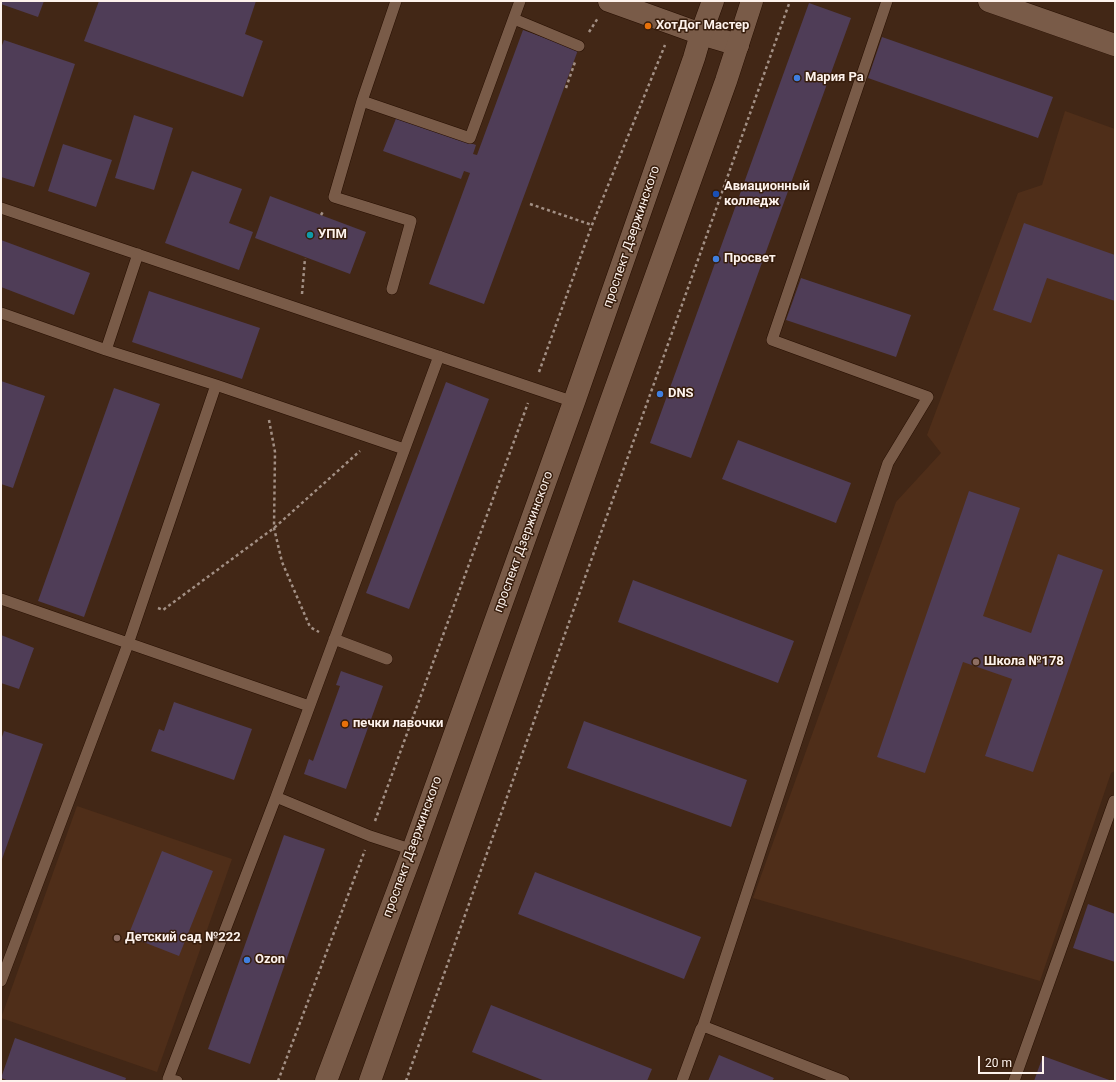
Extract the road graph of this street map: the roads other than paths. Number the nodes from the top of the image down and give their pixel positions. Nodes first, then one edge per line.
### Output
1 (396, 1) edge
2 (520, 1) edge
3 (609, 1) edge
4 (714, 1) edge
5 (752, 1) edge
6 (887, 1) edge
7 (989, 1) edge
8 (514, 19) junction
9 (701, 34) junction
10 (738, 45) junction
11 (1115, 45) edge
12 (579, 46) dead end
13 (362, 101) junction
14 (1, 208) edge
15 (138, 254) junction
16 (392, 289) dead end
17 (1, 313) edge
18 (106, 350) junction
19 (439, 356) junction
20 (216, 385) junction
21 (574, 402) junction
22 (404, 449) junction
23 (1, 599) edge
24 (334, 639) junction
25 (128, 644) junction
26 (387, 659) dead end
27 (309, 706) junction
28 (276, 797) junction
29 (1114, 801) dead end
30 (413, 850) junction
31 (1, 981) edge
32 (703, 1026) junction
33 (171, 1080) edge
34 (326, 1081) edge
35 (370, 1081) edge
36 (682, 1081) edge
37 (844, 1081) edge
38 (1014, 1081) edge

1 - 13 lane
2 - 8 lane
3 - 9 main road
4 - 9 main road, проспект Дзержинского
5 - 10 main road
6 - 32 lane
7 - 11 main road
8 - 12 lane
8 - 13 lane
9 - 10 main road
9 - 21 main road, проспект Дзержинского
10 - 35 main road
13 - 16 lane
14 - 15 lane
15 - 18 lane
15 - 19 lane
17 - 18 lane
18 - 20 lane
19 - 21 lane
19 - 22 lane
20 - 22 lane
20 - 25 lane
21 - 30 main road, проспект Дзержинского
22 - 24 lane
23 - 25 lane
24 - 26 lane
24 - 27 lane
25 - 27 lane
25 - 31 lane
27 - 28 lane
28 - 30 lane
28 - 33 lane
29 - 38 lane
30 - 34 main road, проспект Дзержинского
32 - 36 lane
32 - 37 lane

